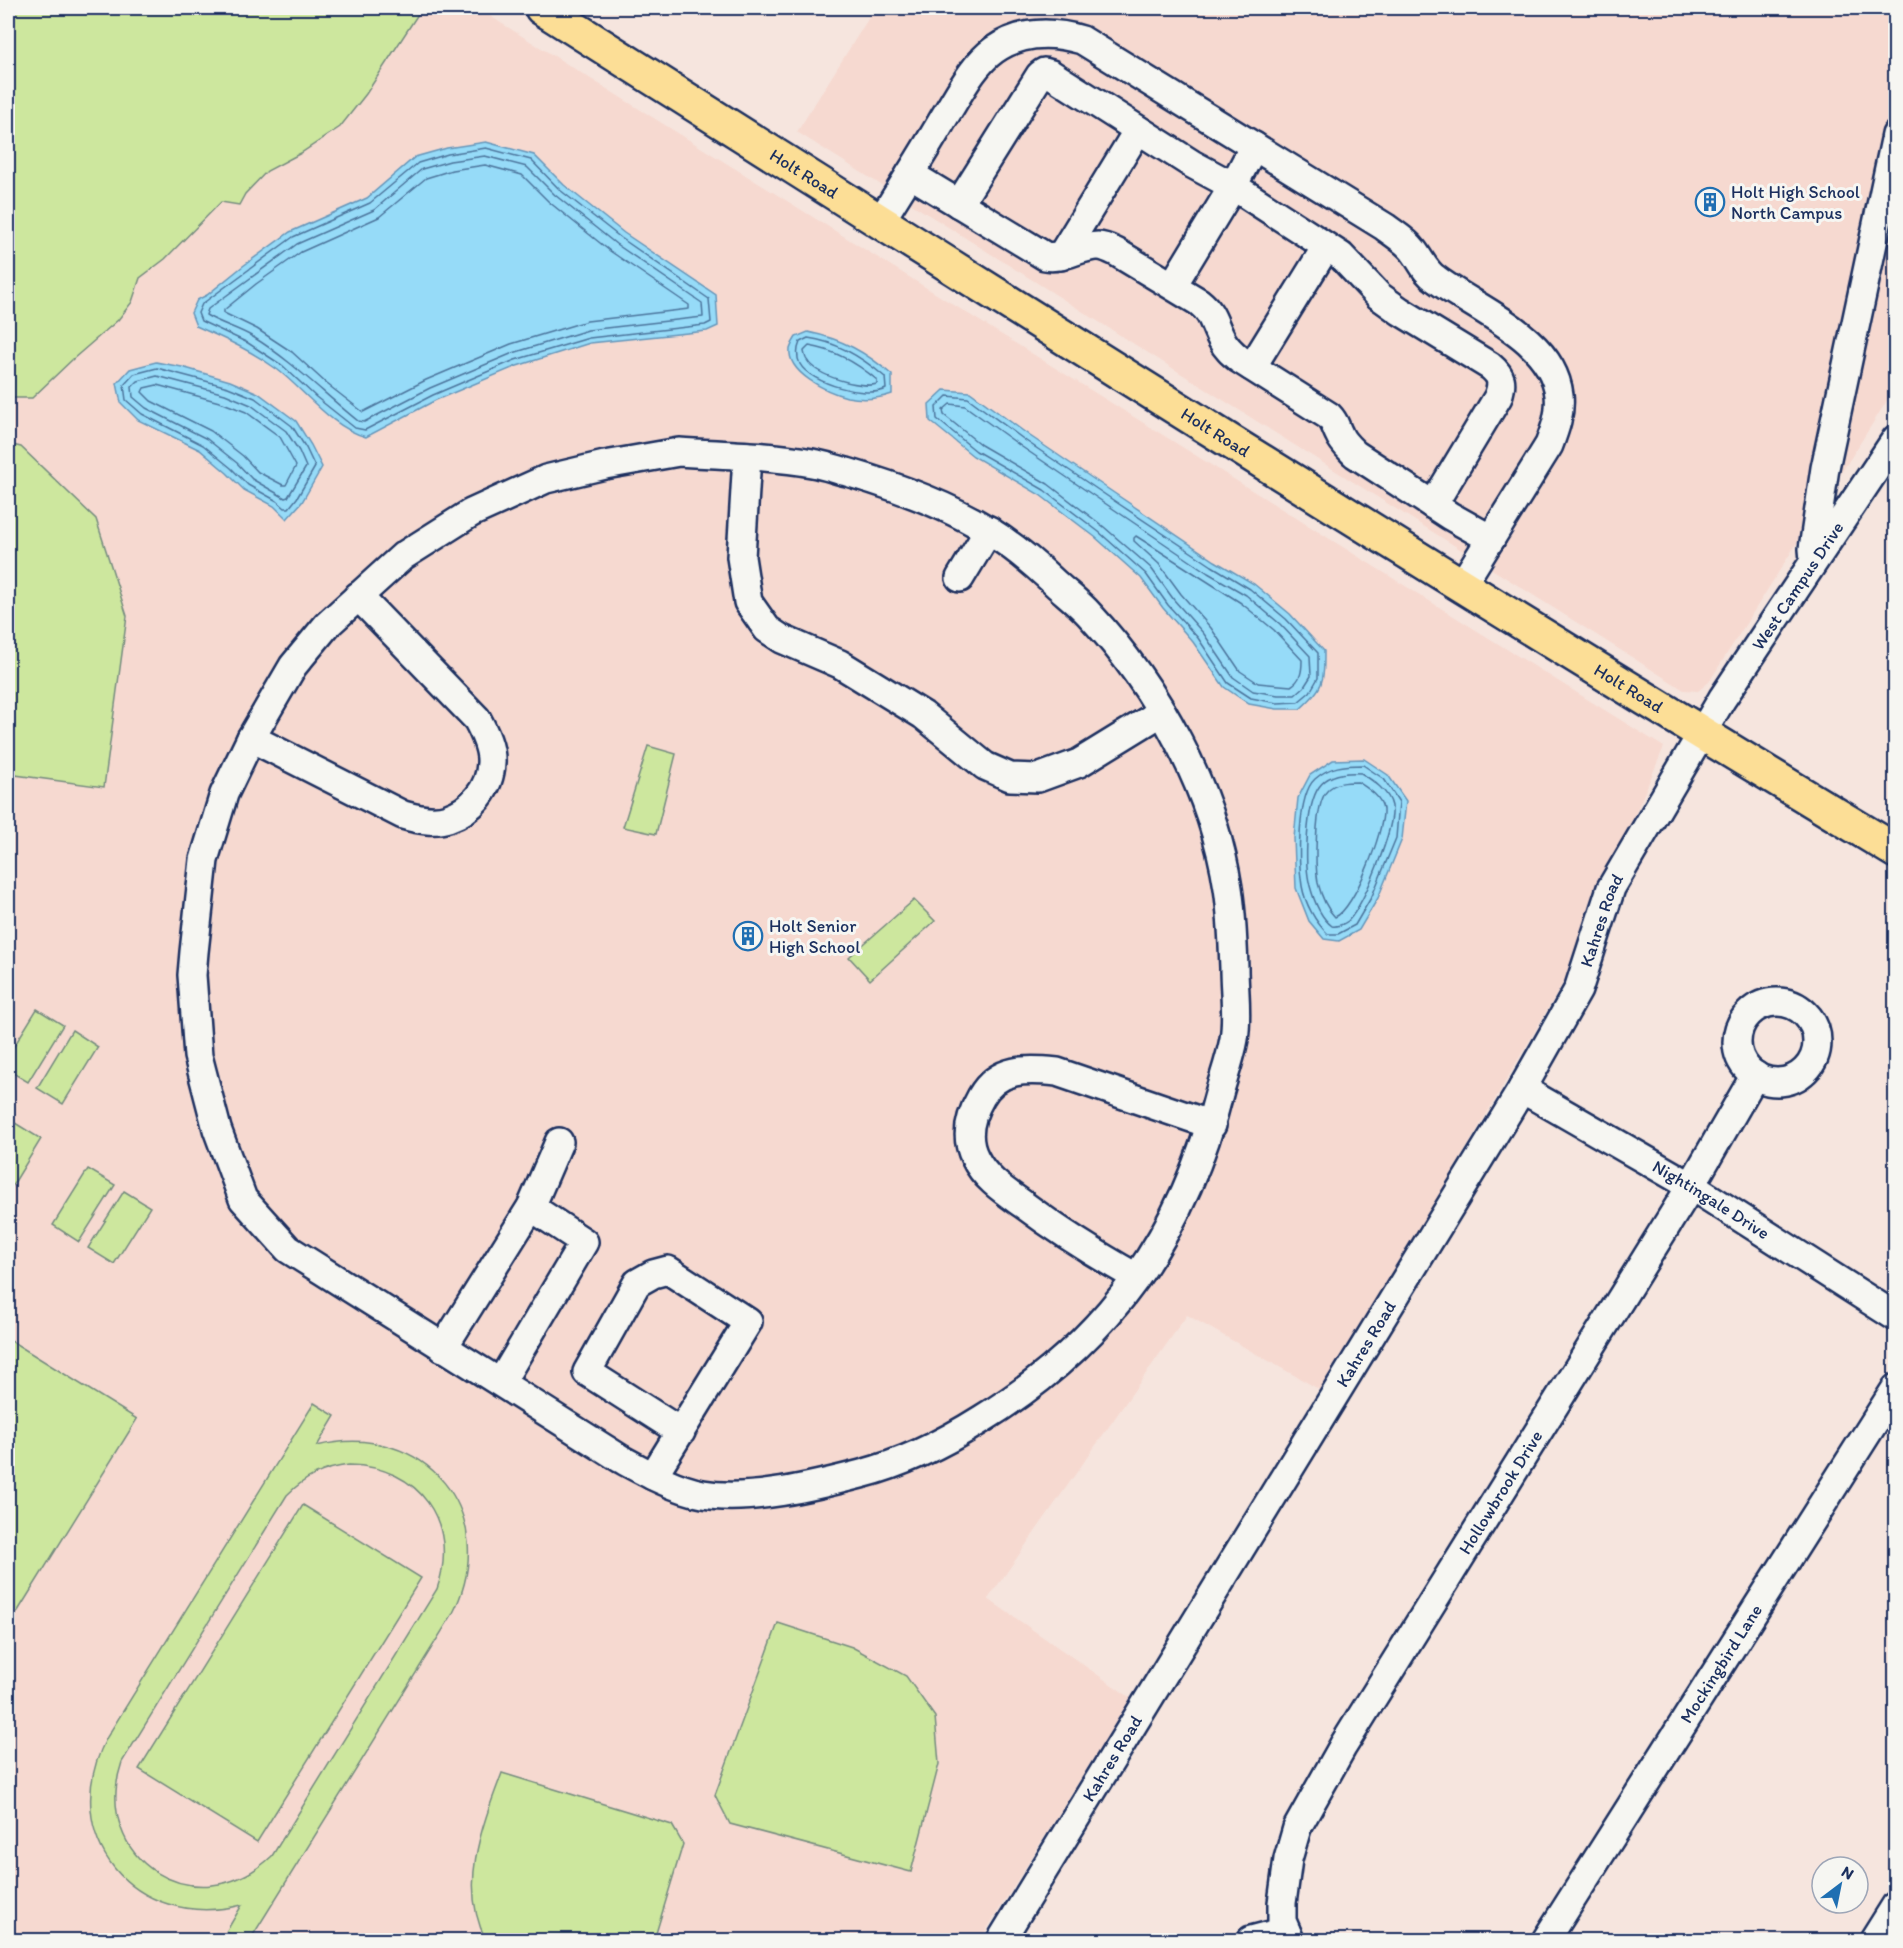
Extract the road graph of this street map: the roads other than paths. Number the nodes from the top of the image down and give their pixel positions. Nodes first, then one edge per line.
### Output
1 (542, 8) edge
2 (1138, 130) junction
3 (1896, 135) edge
4 (1254, 146) junction
5 (910, 174) junction
6 (1233, 186) junction
7 (959, 204) junction
8 (880, 222) junction
9 (1326, 247) junction
10 (1061, 256) junction
11 (1173, 285) junction
12 (1252, 367) junction
13 (1896, 439) edge
14 (747, 456) junction
15 (1433, 505) junction
16 (989, 530) junction
17 (1491, 539) junction
18 (1814, 564) junction
19 (960, 578) dead end
20 (1462, 585) junction
21 (358, 596) junction
22 (1162, 712) junction
23 (1701, 734) junction
24 (251, 738) junction
25 (1896, 851) edge
26 (1755, 1075) dead end
27 (1522, 1089) junction
28 (1212, 1125) junction
29 (559, 1142) dead end
30 (1691, 1186) junction
31 (531, 1207) junction
32 (1136, 1277) junction
33 (1896, 1317) edge
34 (443, 1348) junction
35 (501, 1382) junction
36 (1896, 1388) edge
37 (681, 1432) junction
38 (653, 1476) junction
39 (1896, 1905) edge
40 (1286, 1931) edge
41 (1001, 1941) edge
42 (1251, 1941) edge
43 (1546, 1941) edge
44 (1874, 1941) edge

1 - 8 main road, Holt Road
2 - 6 street
2 - 7 street
2 - 10 street
3 - 18 street
4 - 5 street
4 - 6 street
4 - 17 street
5 - 7 street
5 - 8 street
6 - 9 street
6 - 11 street
7 - 10 street
8 - 20 main road, Holt Road
9 - 12 street
9 - 15 street
10 - 11 street
11 - 12 street
12 - 15 street
13 - 18 street, West Campus Drive
14 - 16 street
14 - 21 street
14 - 22 street
15 - 17 street
16 - 19 street
16 - 22 street
17 - 20 street
18 - 23 street, West Campus Drive
20 - 23 main road, Holt Road
21 - 24 street
21 - 24 street
22 - 28 street
23 - 25 main road, Holt Road
23 - 27 street, Kahres Road
24 - 34 street
26 - 30 street, Hollowbrook Drive
27 - 30 street, Nightingale Drive
27 - 41 street, Kahres Road
28 - 32 street
28 - 32 street
29 - 31 street
30 - 33 street, Nightingale Drive
30 - 40 street, Hollowbrook Drive
31 - 34 street
31 - 35 street
32 - 38 street
34 - 35 street
35 - 38 street
36 - 43 street, Mockingbird Lane
37 - 37 street
37 - 38 street
39 - 44 street
40 - 42 street

